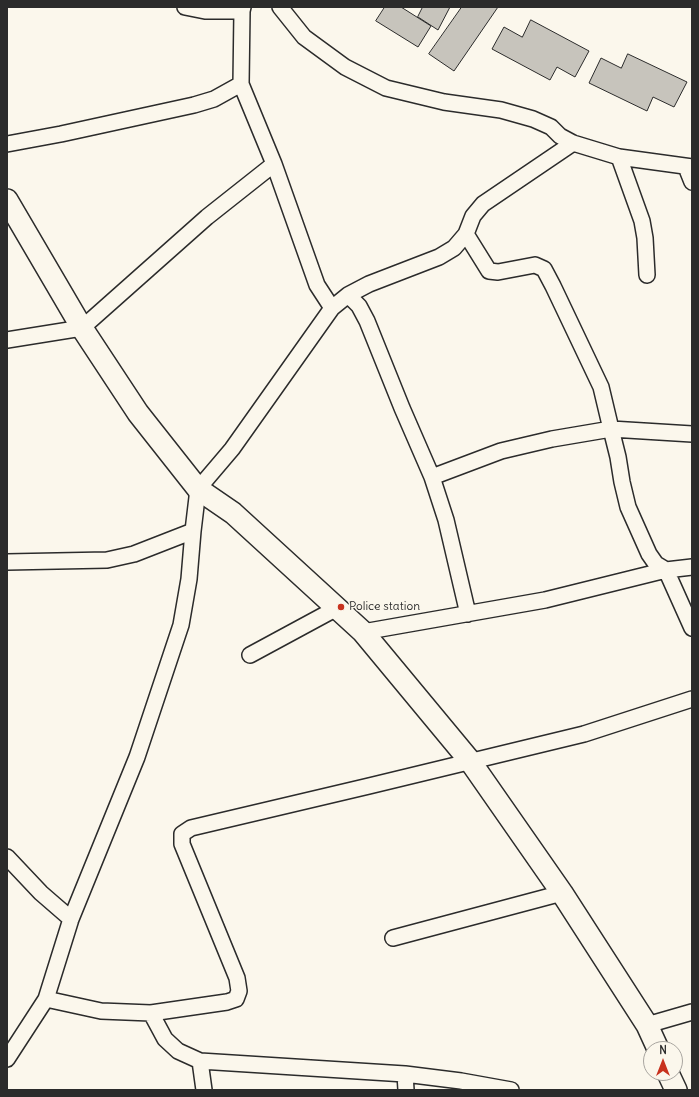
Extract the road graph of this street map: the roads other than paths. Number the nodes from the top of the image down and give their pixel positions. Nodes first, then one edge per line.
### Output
1 (185, 7) edge
2 (280, 7) edge
3 (242, 9) edge
4 (241, 84) junction
5 (573, 143) junction
6 (7, 144) edge
7 (619, 157) junction
8 (274, 164) junction
9 (689, 167) edge
10 (692, 182) edge
11 (7, 200) edge
12 (466, 234) junction
13 (647, 275) dead end
14 (348, 295) junction
15 (332, 308) junction
16 (82, 328) junction
17 (7, 340) edge
18 (611, 429) junction
19 (692, 434) edge
20 (432, 477) junction
21 (198, 489) junction
22 (193, 531) junction
23 (7, 562) edge
24 (692, 567) edge
25 (666, 570) junction
26 (337, 608) junction
27 (468, 614) junction
28 (692, 628) edge
29 (363, 632) junction
30 (250, 656) dead end
31 (692, 699) edge
32 (470, 762) junction
33 (7, 857) edge
34 (562, 893) junction
35 (71, 919) junction
36 (393, 938) dead end
37 (46, 999) junction
38 (692, 1012) edge
39 (151, 1013) junction
40 (647, 1025) junction
41 (654, 1041) edge
42 (7, 1059) edge
43 (200, 1061) junction
44 (405, 1074) junction
45 (204, 1090) edge
46 (406, 1090) edge
47 (511, 1090) edge

1 - 3 street
2 - 5 street
3 - 4 street
4 - 6 street
4 - 8 street
5 - 7 street
5 - 12 street
7 - 9 street
7 - 13 street
8 - 15 street
8 - 16 street
9 - 10 street
11 - 16 street
12 - 14 street
12 - 18 street
14 - 15 street
14 - 20 street
15 - 21 street
16 - 17 street
16 - 21 street
18 - 19 street
18 - 20 street
18 - 25 street
20 - 27 street
21 - 22 street
21 - 26 street
22 - 23 street
22 - 35 street
24 - 25 street
25 - 27 street
25 - 28 street
26 - 29 street
26 - 30 street
27 - 29 street
29 - 32 street
31 - 32 street
32 - 34 street
32 - 39 street
33 - 35 street
34 - 36 street
34 - 40 street
35 - 37 street
37 - 39 street
37 - 42 street
38 - 40 street
39 - 43 street
40 - 41 street
43 - 44 street
43 - 45 street
44 - 46 street
44 - 47 street

